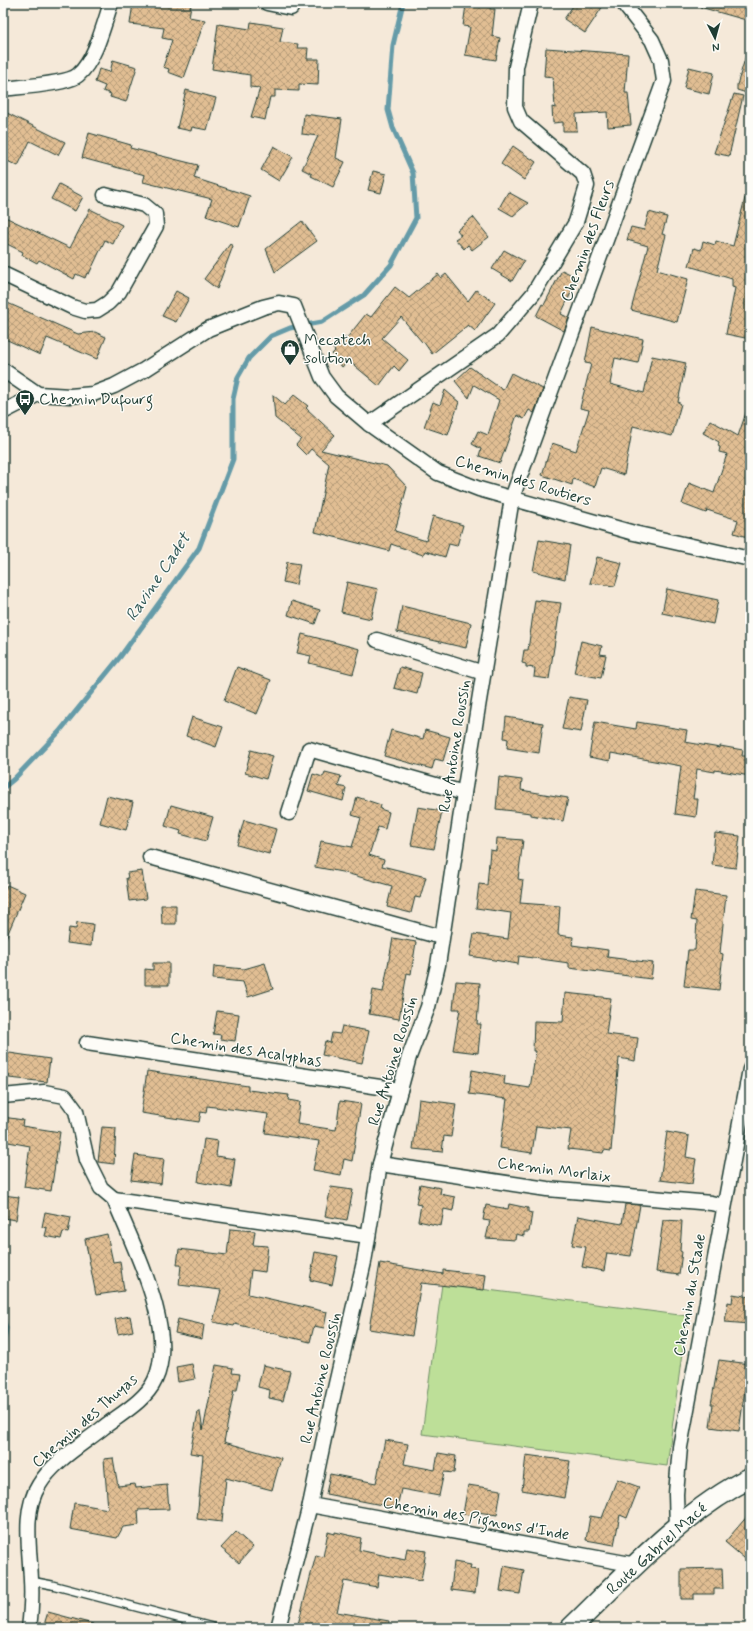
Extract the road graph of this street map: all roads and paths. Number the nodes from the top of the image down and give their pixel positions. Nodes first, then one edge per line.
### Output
1 (111, 3) edge
2 (267, 3) edge
3 (531, 3) edge
4 (622, 3) edge
5 (291, 8) dead end
6 (3, 88) edge
7 (105, 195) dead end
8 (3, 274) edge
9 (3, 370) edge
10 (38, 394) junction
11 (3, 412) edge
12 (369, 424) junction
13 (512, 498) junction
14 (750, 559) edge
15 (377, 640) dead end
16 (484, 673) junction
17 (464, 792) junction
18 (289, 813) dead end
19 (150, 857) dead end
20 (441, 937) junction
21 (87, 1043) dead end
22 (750, 1069) edge
23 (400, 1090) junction
24 (3, 1096) edge
25 (380, 1164) junction
26 (114, 1199) junction
27 (724, 1206) junction
28 (368, 1236) junction
29 (750, 1478) edge
30 (310, 1505) junction
31 (677, 1528) junction
32 (636, 1565) junction
33 (31, 1581) junction
34 (29, 1628) edge
35 (216, 1628) edge
36 (278, 1628) edge
37 (571, 1628) edge

1 - 6 street
2 - 5 street
3 - 12 street
4 - 13 street, Chemin des Fleurs
7 - 8 street
9 - 10 street
10 - 11 street
10 - 12 street, Chemin des Routiers
12 - 13 street, Chemin des Routiers
13 - 14 street, Chemin des Routiers
13 - 16 street, Rue Antoine Roussin
15 - 16 street
16 - 17 street, Rue Antoine Roussin
17 - 18 street
17 - 20 street, Rue Antoine Roussin
19 - 20 street
20 - 23 street, Rue Antoine Roussin
21 - 23 street, Chemin des Acalyphas
22 - 27 street, Chemin du Stade
23 - 25 street, Rue Antoine Roussin
24 - 26 street, Chemin des Thuyas
25 - 27 street, Chemin Morlaix
25 - 28 street, Rue Antoine Roussin
26 - 28 street
26 - 33 street, Chemin des Thuyas
27 - 31 street, Chemin du Stade
28 - 30 street, Rue Antoine Roussin
29 - 31 main road, Route Gabriel Macé
30 - 32 street, Chemin des Pignons d'Inde
30 - 36 street, Rue Antoine Roussin
31 - 32 main road, Route Gabriel Macé
32 - 37 main road, Route Gabriel Macé
33 - 34 street, Chemin des Thuyas
33 - 35 lane

